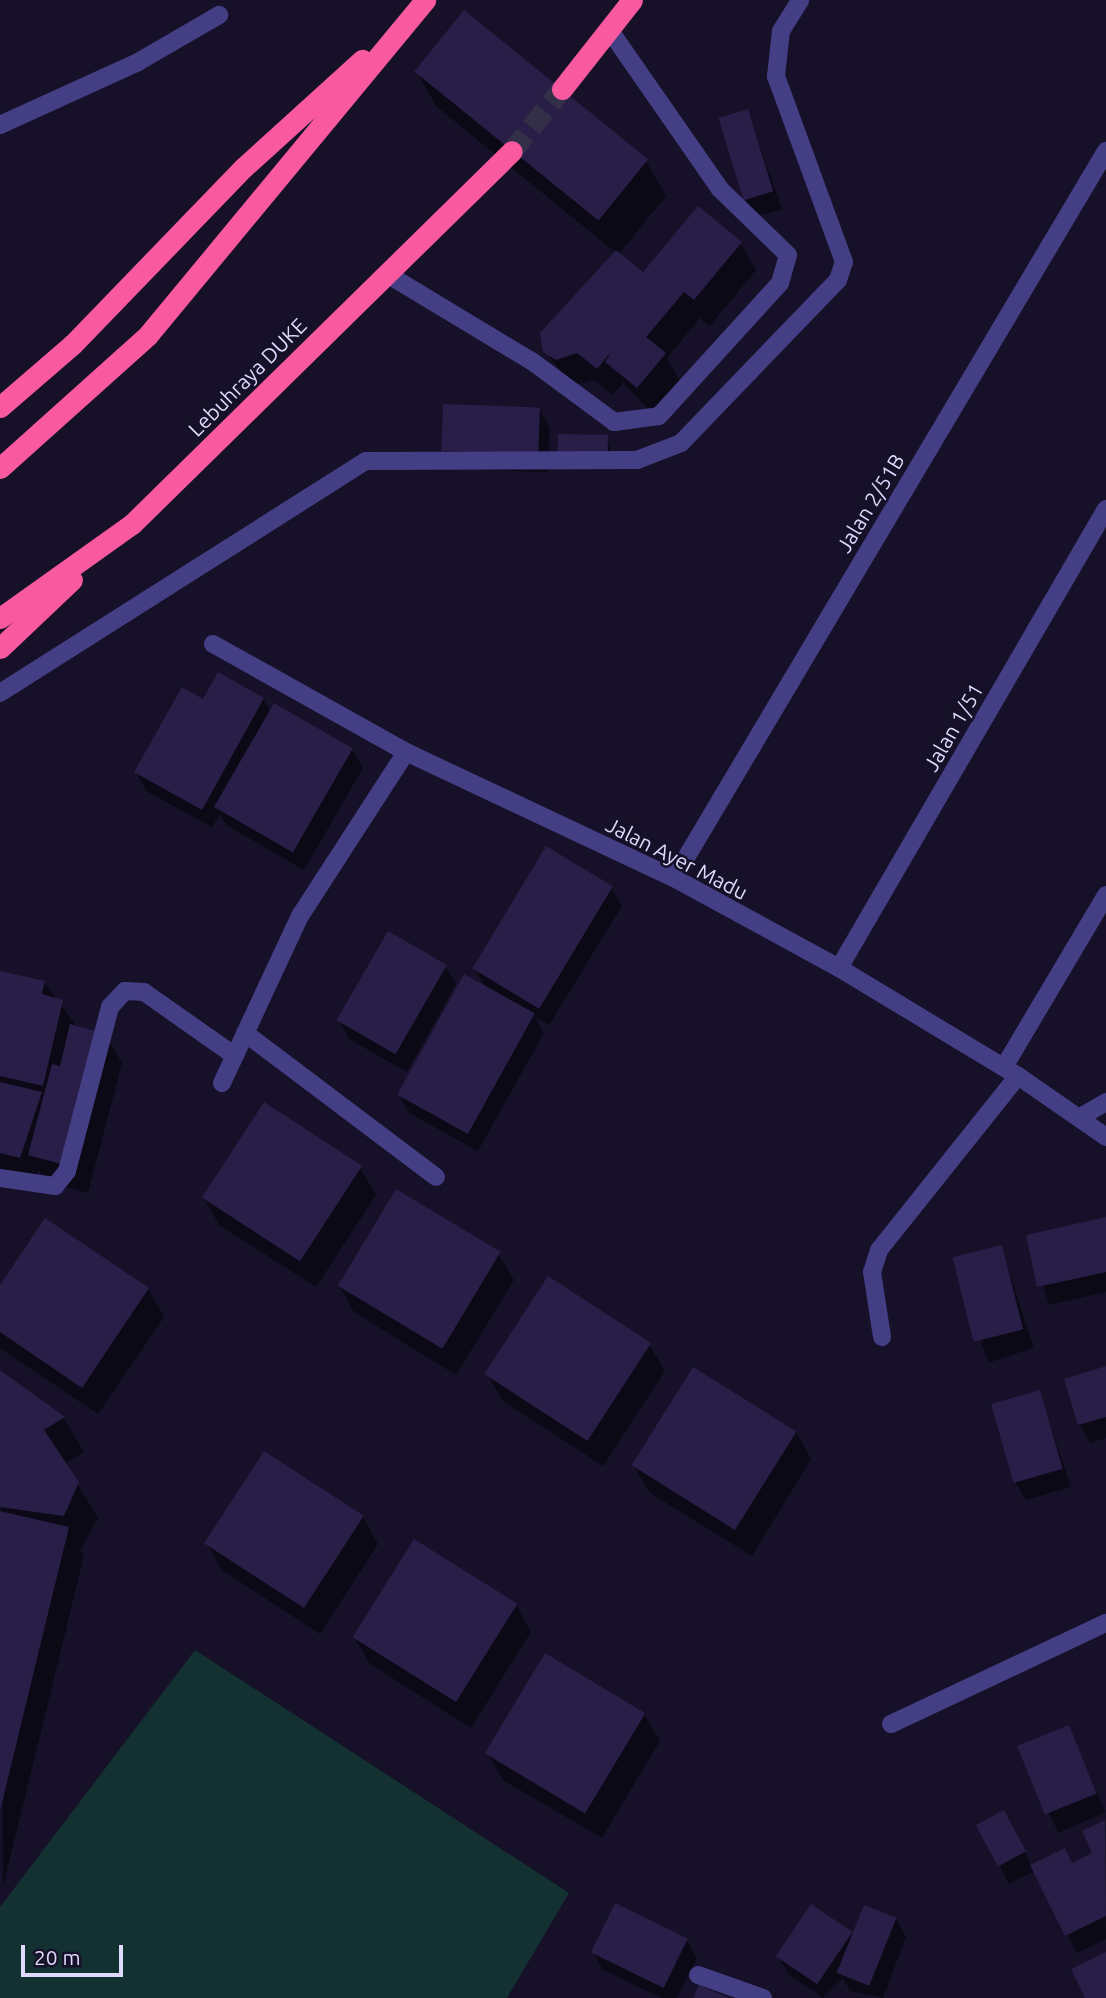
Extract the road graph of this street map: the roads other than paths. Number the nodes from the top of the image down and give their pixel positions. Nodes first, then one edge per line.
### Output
1 (632, 0) edge
2 (800, 0) edge
3 (421, 6) edge
4 (219, 15) dead end
5 (609, 29) junction
6 (562, 89) tunnel mouth
7 (0, 125) edge
8 (512, 151) tunnel mouth
9 (1106, 151) edge
10 (387, 274) junction
11 (0, 407) edge
12 (0, 468) edge
13 (1106, 509) edge
14 (132, 524) junction
15 (0, 618) edge
16 (213, 644) dead end
17 (0, 648) edge
18 (0, 693) edge
19 (406, 752) junction
20 (674, 878) junction
21 (1106, 895) edge
22 (839, 968) junction
23 (246, 1033) junction
24 (234, 1056) junction
25 (1012, 1071) junction
26 (222, 1083) dead end
27 (1106, 1102) edge
28 (1082, 1116) junction
29 (1106, 1137) edge
30 (436, 1177) dead end
31 (0, 1178) edge
32 (882, 1337) dead end
33 (1106, 1623) edge
34 (891, 1724) dead end
35 (698, 1975) dead end
36 (762, 1998) edge

1 - 5 highway
2 - 18 street
3 - 11 highway
3 - 12 highway
4 - 7 street
5 - 6 highway
5 - 10 street
8 - 10 highway, Lebuhraya DUKE
9 - 20 street, Jalan 2/51B
10 - 14 highway, Lebuhraya DUKE
13 - 22 street, Jalan 1/51
14 - 15 highway, Lebuhraya DUKE
14 - 17 highway
16 - 19 street, Jalan Ayer Madu
19 - 20 street, Jalan Ayer Madu
19 - 23 street
20 - 22 street, Jalan Ayer Madu
21 - 25 street
22 - 25 street, Jalan Ayer Madu
23 - 24 street
23 - 30 street
24 - 26 street
24 - 31 street
25 - 28 street, Jalan Ayer Madu
25 - 32 street
27 - 28 street
28 - 29 street, Jalan Ayer Madu
33 - 34 street
35 - 36 street

